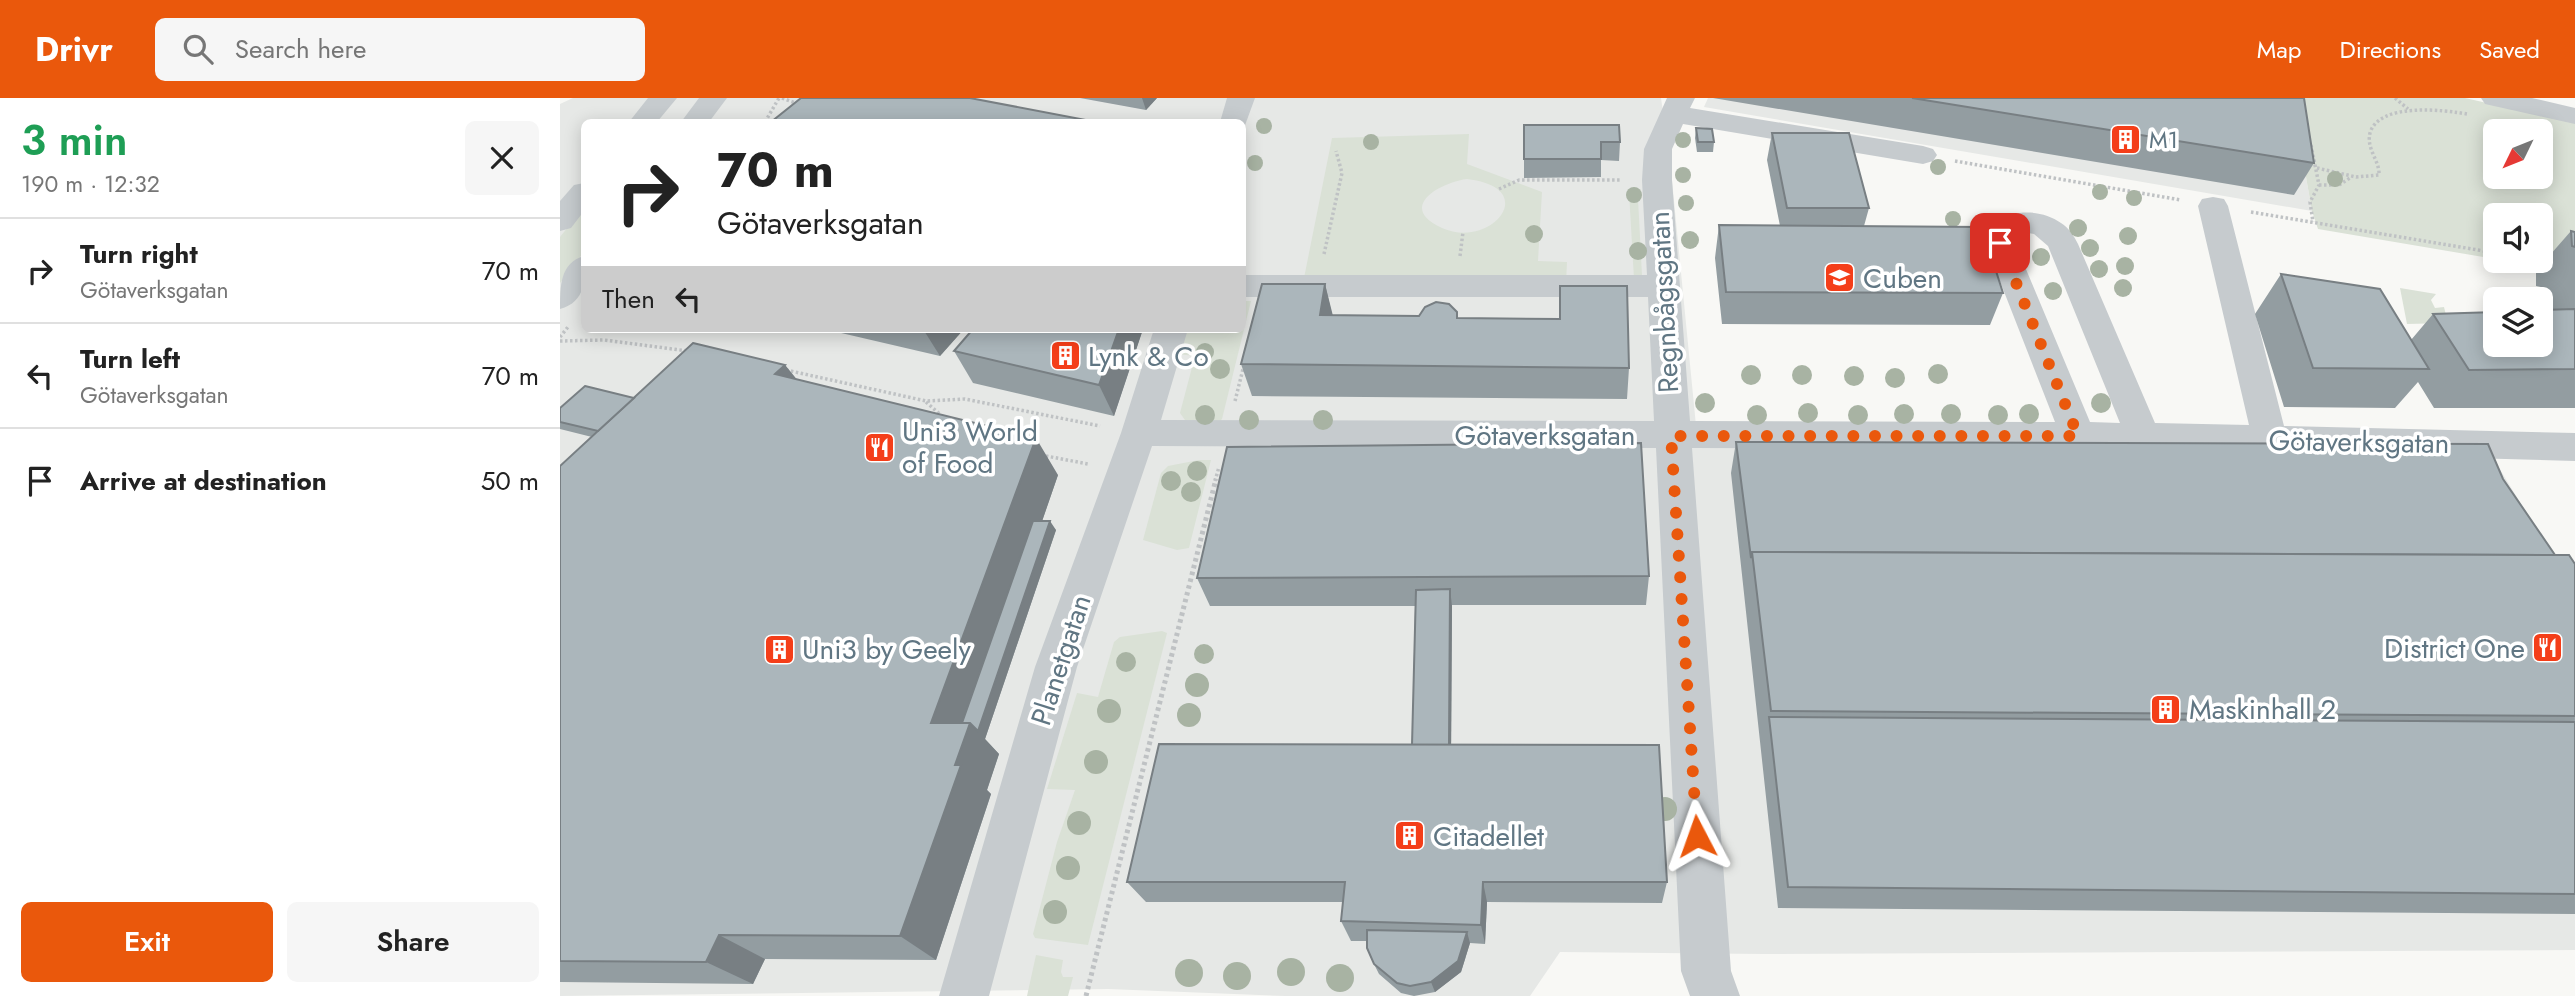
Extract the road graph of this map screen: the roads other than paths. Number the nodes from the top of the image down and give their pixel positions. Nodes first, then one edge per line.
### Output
1 (663, 98) edge
2 (713, 98) edge
3 (1241, 98) edge
4 (1679, 106) edge
5 (2484, 107) edge
6 (2575, 116) edge
7 (646, 119) edge
8 (697, 119) edge
9 (1235, 119) edge
10 (1923, 156) road end
11 (581, 196) edge
12 (2213, 206) road end
13 (560, 221) edge
14 (581, 270) edge
15 (1246, 286) edge
16 (1662, 286) junction
17 (560, 298) edge
18 (1170, 333) edge
19 (1139, 433) junction
20 (1671, 436) junction
21 (2078, 436) junction
22 (2143, 436) junction
23 (2270, 440) junction
24 (2575, 447) edge
25 (1706, 988) edge
26 (964, 996) edge

1 - 7 street
2 - 8 street
3 - 9 street
4 - 10 street
4 - 16 street, Regnbågsgatan
5 - 6 street
11 - 13 street
12 - 23 street
14 - 17 street
15 - 16 street
16 - 20 street, Regnbågsgatan
18 - 19 street, Planetgatan
19 - 20 street, Götaverksgatan
19 - 26 street, Planetgatan
20 - 21 street, Götaverksgatan
20 - 25 street, Regnbågsgatan
21 - 22 street, Götaverksgatan
21 - 22 street
22 - 23 street, Götaverksgatan
23 - 24 street, Götaverksgatan

